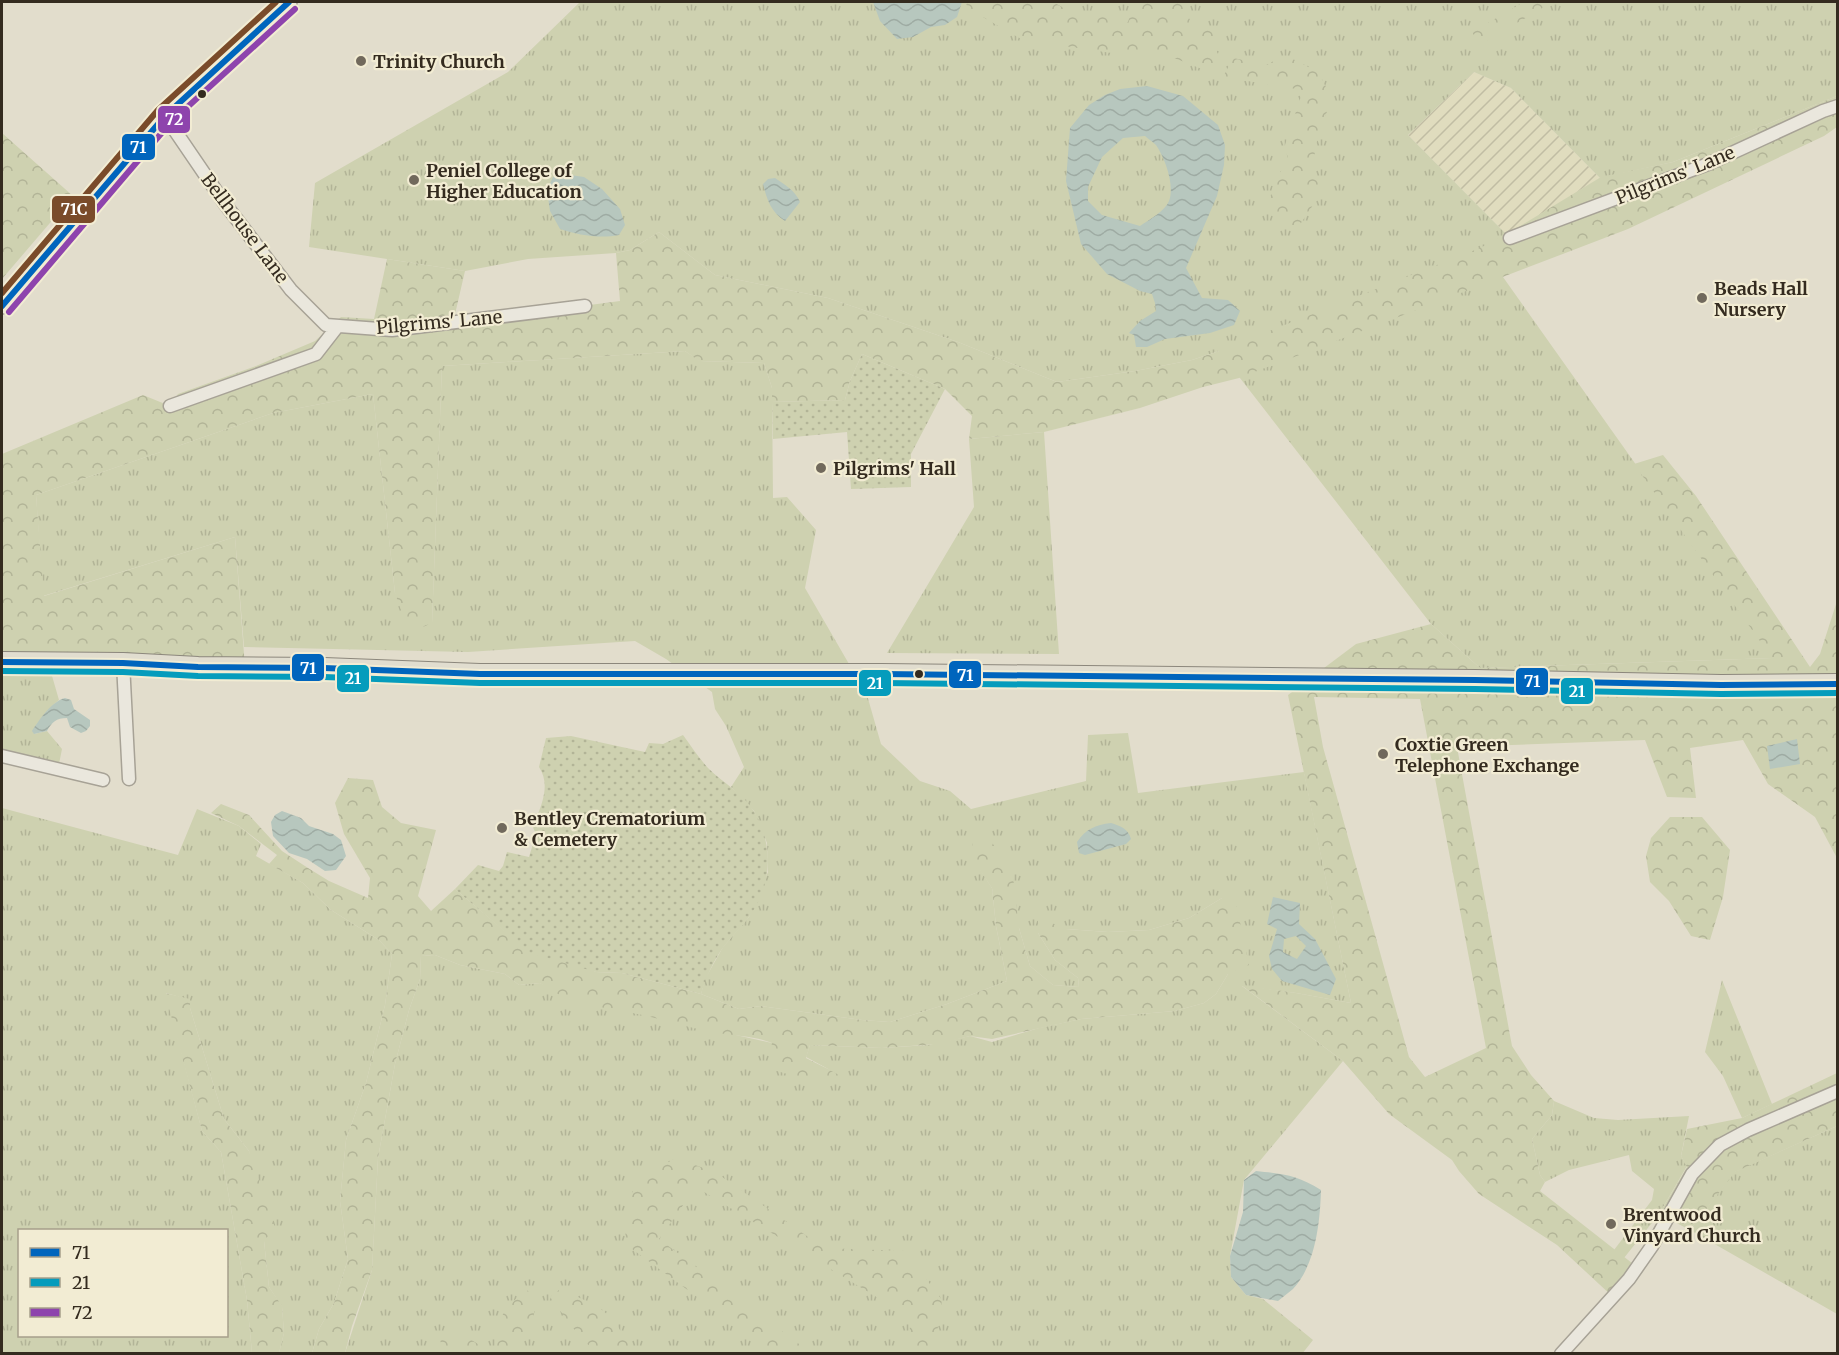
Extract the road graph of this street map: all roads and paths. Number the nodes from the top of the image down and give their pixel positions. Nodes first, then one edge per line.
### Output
1 (289, 2) edge
2 (1838, 106) edge
3 (165, 116) junction
4 (1510, 238) dead end
5 (2, 306) edge
6 (585, 306) dead end
7 (337, 327) junction
8 (170, 406) dead end
9 (2, 662) edge
10 (123, 663) junction
11 (1838, 684) edge
12 (2, 756) edge
13 (129, 779) dead end
14 (102, 780) dead end
15 (1838, 1090) edge
16 (1561, 1353) edge

1 - 3 street
2 - 4 street, Pilgrims' Lane
3 - 5 street
3 - 7 street, Bellhouse Lane
6 - 7 street, Pilgrims' Lane
7 - 8 street
9 - 10 main road
10 - 11 main road
10 - 13 street
12 - 14 street
15 - 16 street

